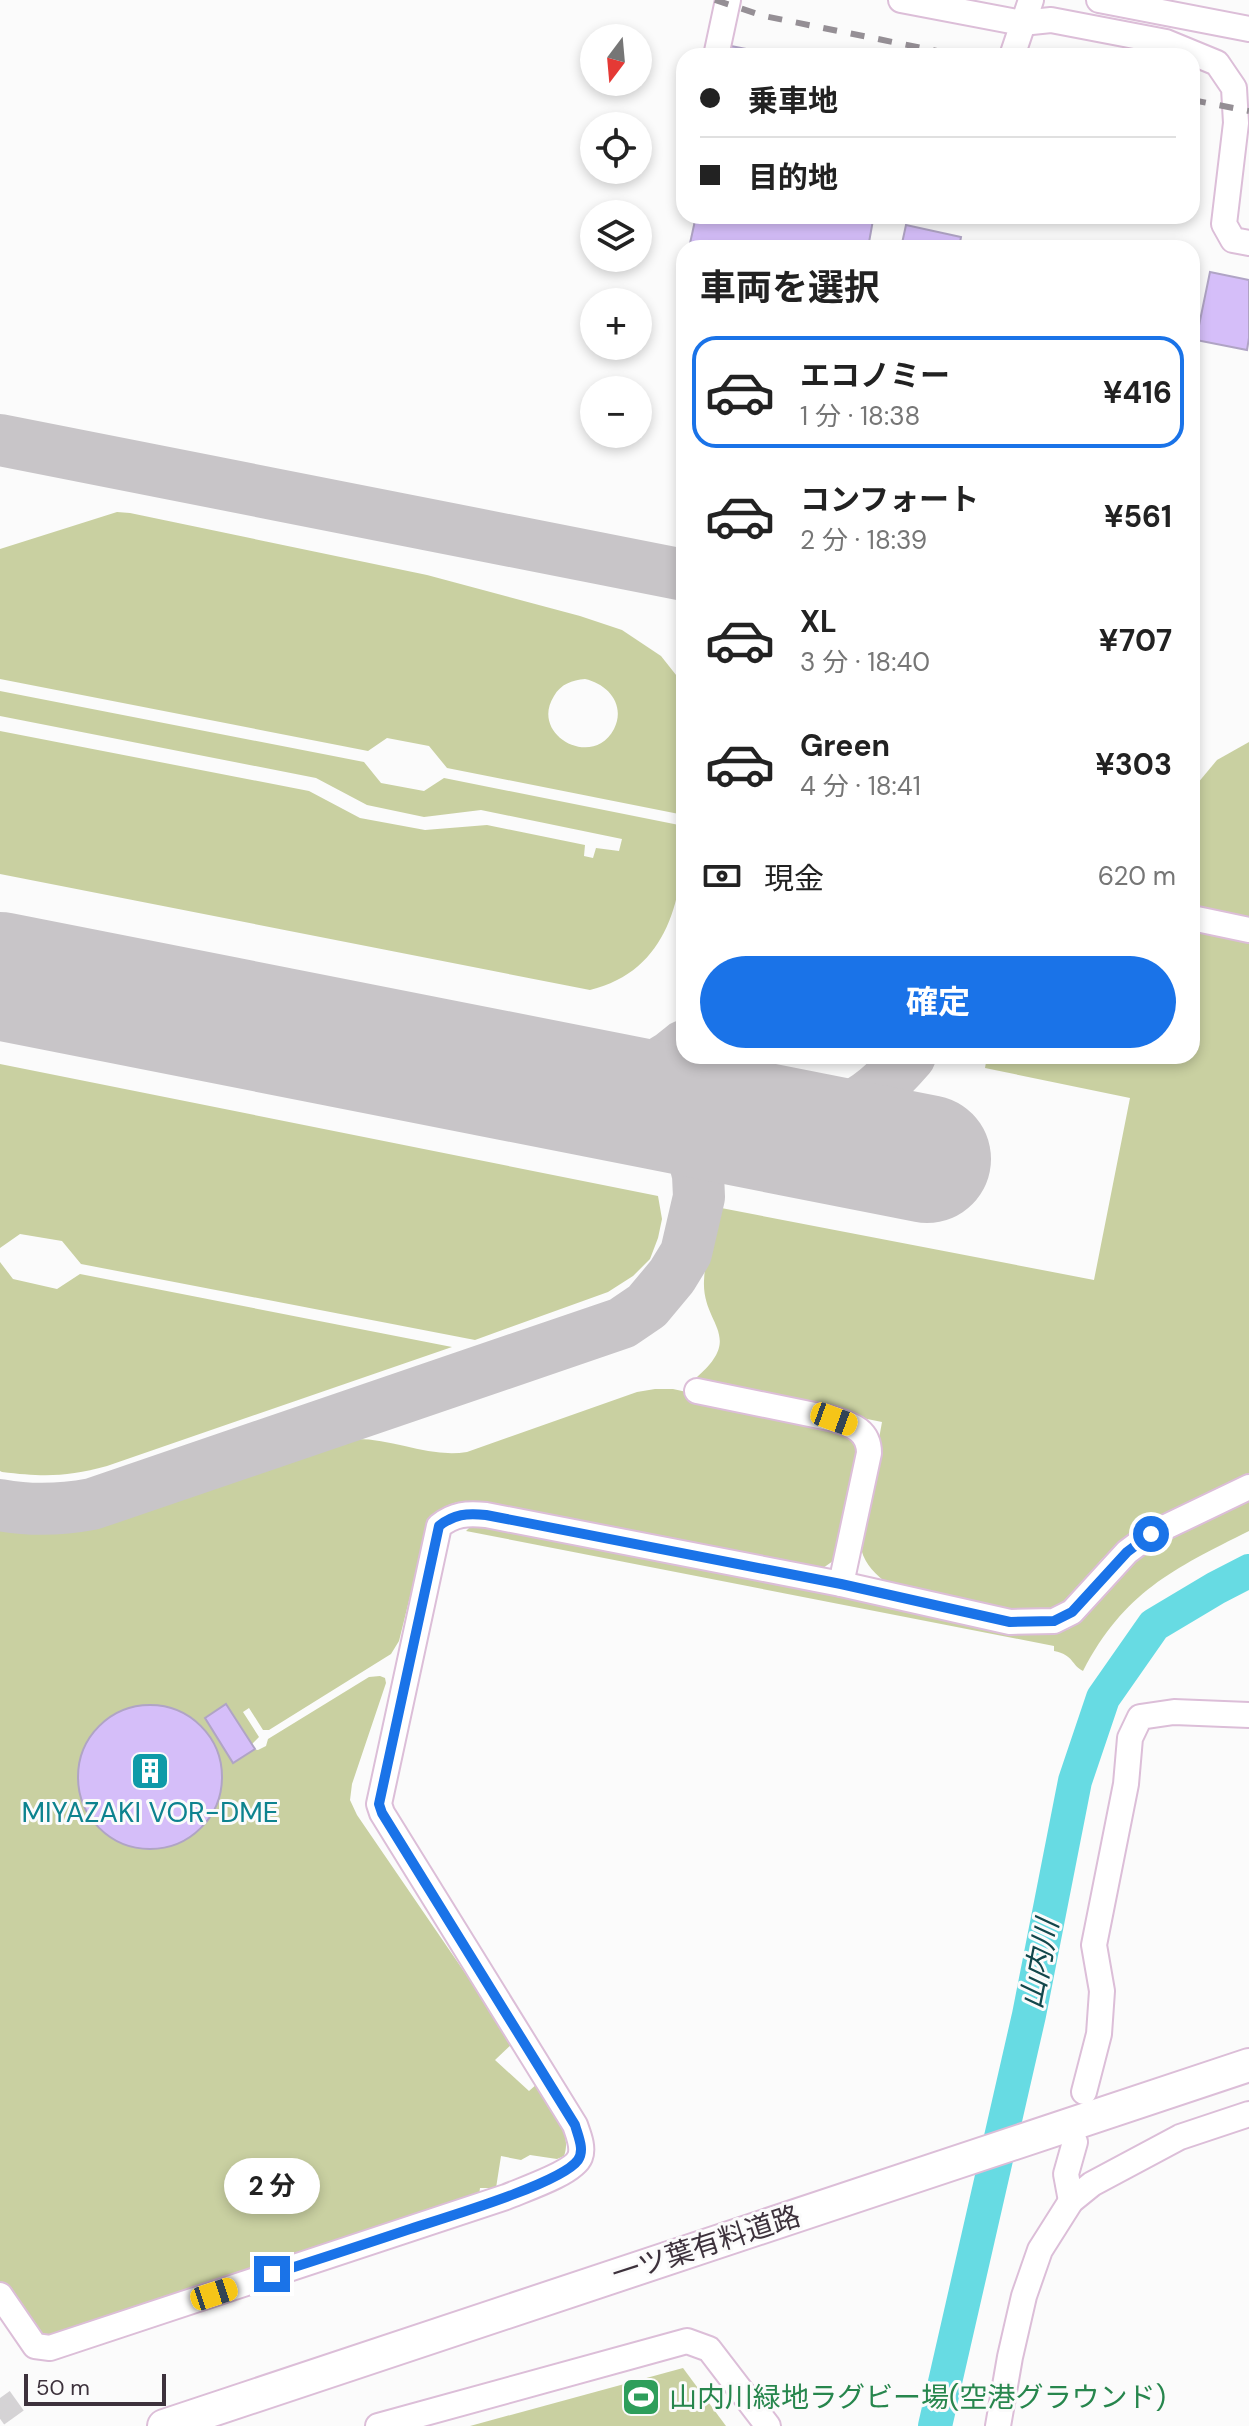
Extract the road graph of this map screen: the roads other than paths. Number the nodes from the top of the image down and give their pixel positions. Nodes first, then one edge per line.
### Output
1 (728, 0) edge
2 (901, 0) edge
3 (1031, 0) edge
4 (1059, 0) edge
5 (1099, 0) edge
6 (1022, 12) edge
7 (1249, 29) edge
8 (718, 48) edge
9 (1014, 48) edge
10 (1181, 48) edge
11 (1200, 56) edge
12 (1249, 243) edge
13 (1200, 920) edge
14 (1249, 930) edge
15 (697, 1391) dead end
16 (1249, 1487) edge
17 (841, 1584) junction
18 (1249, 1715) edge
19 (1249, 2065) edge
20 (1084, 2092) dead end
21 (1249, 2114) edge
22 (1064, 2136) junction
23 (1071, 2201) junction
24 (0, 2295) edge
25 (164, 2426) edge
26 (378, 2426) edge
27 (768, 2426) edge
28 (998, 2426) edge

1 - 8 street
2 - 6 street
3 - 6 street
4 - 6 street
5 - 7 street
6 - 9 street
6 - 10 street
11 - 12 street
13 - 14 street
15 - 17 street
16 - 17 street
17 - 24 street
18 - 20 street
19 - 22 main road, 一ツ葉有料道路
21 - 23 street
22 - 23 street
22 - 25 main road, 一ツ葉有料道路
23 - 28 street
26 - 27 street

